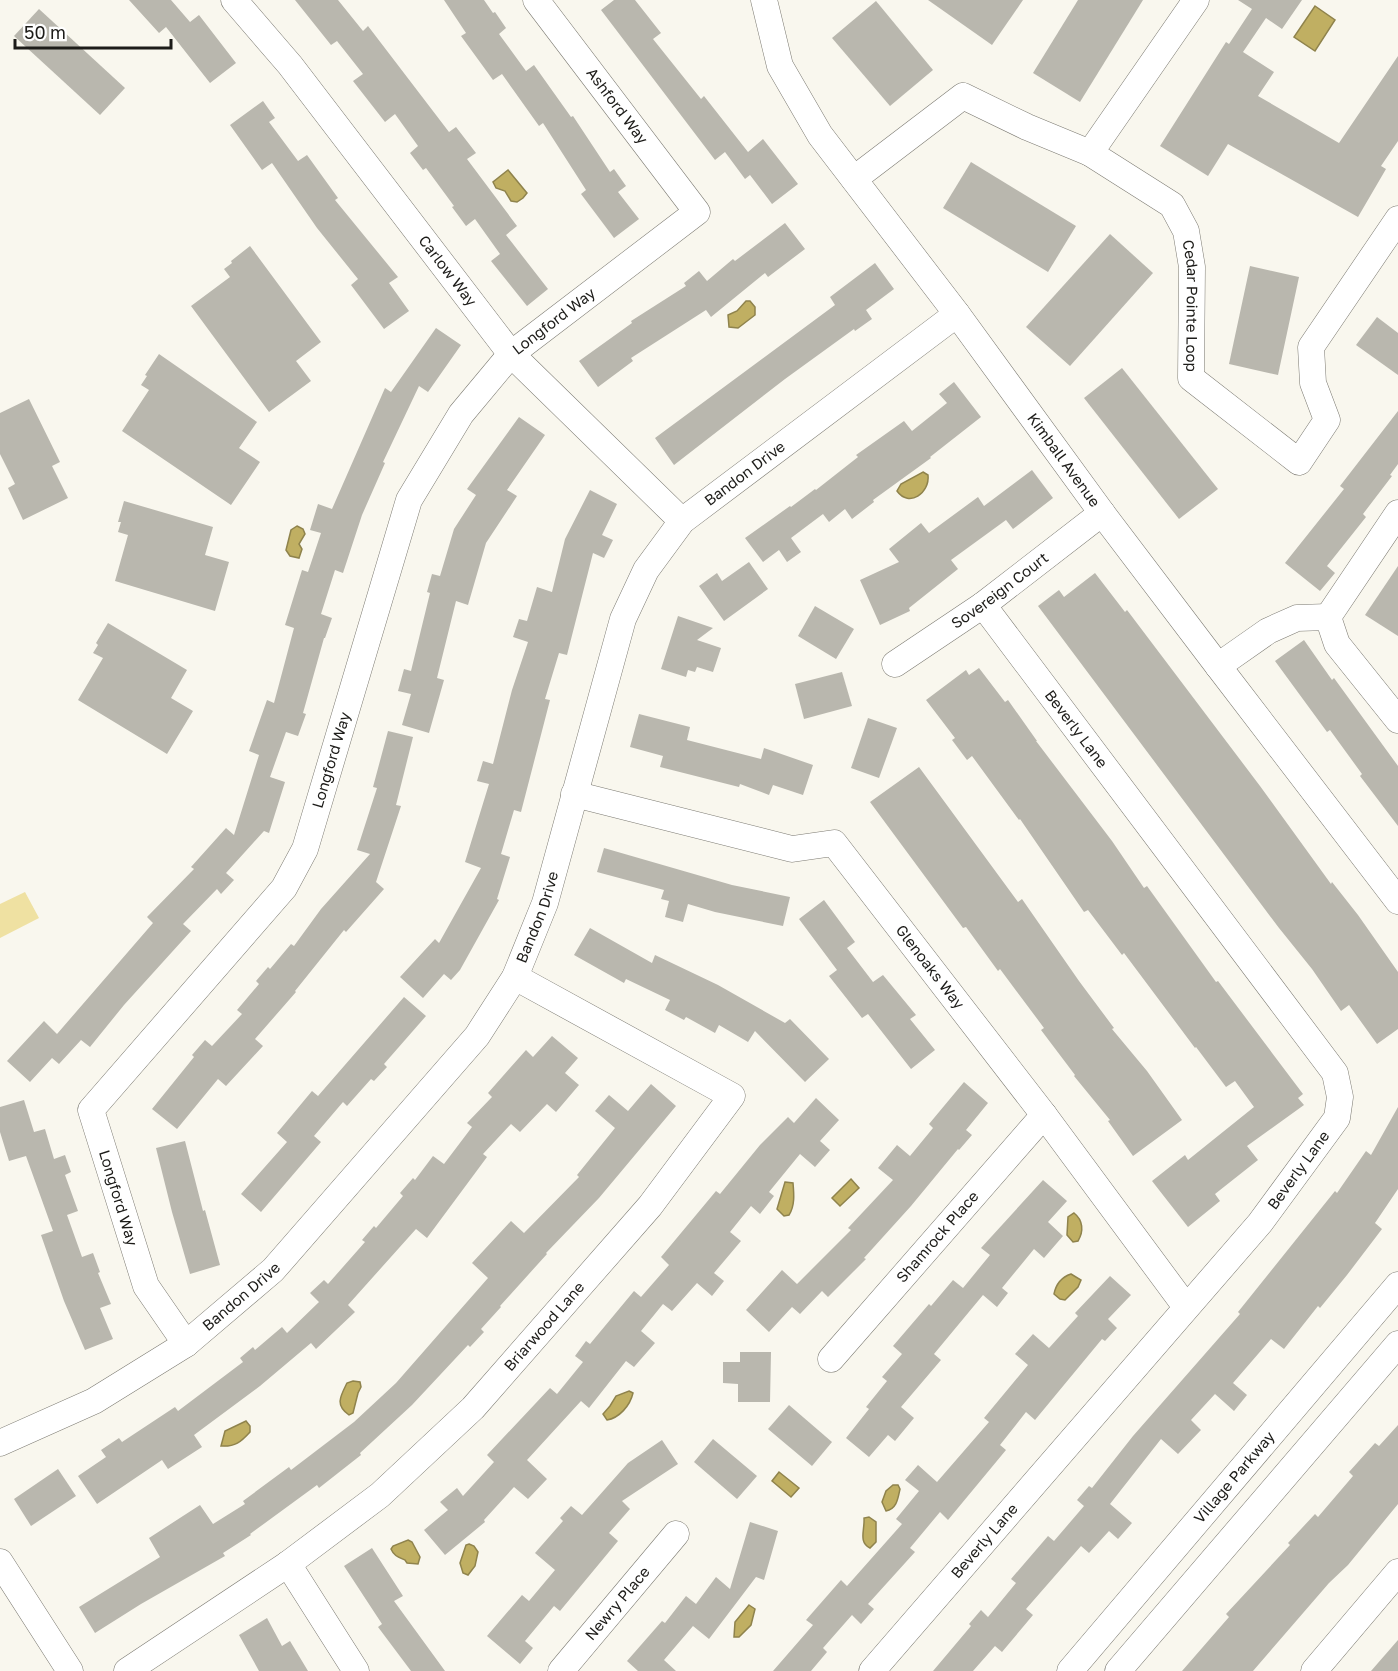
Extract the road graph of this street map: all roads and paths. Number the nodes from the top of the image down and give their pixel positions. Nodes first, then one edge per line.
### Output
1 (234, 0) edge
2 (536, 0) edge
3 (764, 0) edge
4 (1196, 0) edge
5 (1090, 153) junction
6 (854, 180) junction
7 (697, 212) joint
8 (1398, 219) edge
9 (957, 314) junction
10 (511, 354) junction
11 (1102, 513) junction
12 (1398, 513) edge
13 (682, 520) junction
14 (982, 605) junction
15 (1328, 617) junction
16 (895, 664) dead end
17 (1218, 666) junction
18 (1398, 720) edge
19 (574, 794) junction
20 (1398, 901) edge
21 (515, 977) junction
22 (1044, 1115) junction
23 (1398, 1285) edge
24 (1186, 1307) junction
25 (186, 1344) junction
26 (1398, 1344) edge
27 (831, 1359) dead end
28 (0, 1443) edge
29 (676, 1534) dead end
30 (0, 1562) edge
31 (288, 1564) junction
32 (1398, 1572) edge
33 (70, 1671) edge
34 (127, 1671) edge
35 (356, 1671) edge
36 (561, 1671) edge
37 (872, 1671) edge
38 (1070, 1671) edge
39 (1118, 1671) edge
40 (1314, 1671) edge

1 - 10 street, Carlow Way
2 - 7 street, Ashford Way
3 - 6 street, Kimball Avenue
4 - 5 street
5 - 6 street, Cedar Pointe Loop
5 - 8 street, Cedar Pointe Loop
6 - 9 street, Kimball Avenue
7 - 10 street, Longford Way
9 - 11 street, Kimball Avenue
9 - 13 street, Bandon Drive
10 - 13 street, Carlow Way
10 - 25 street, Longford Way
11 - 14 street, Sovereign Court
11 - 17 street, Kimball Avenue
12 - 15 street
13 - 19 street, Bandon Drive
14 - 16 street, Sovereign Court
14 - 24 street, Beverly Lane
15 - 17 street
15 - 18 street
17 - 20 street, Kimball Avenue
19 - 21 street, Bandon Drive
19 - 22 street, Glenoaks Way
21 - 25 street, Bandon Drive
21 - 31 street, Briarwood Lane
22 - 24 street, Glenoaks Way
22 - 27 street, Shamrock Place
23 - 38 street, Village Parkway
24 - 37 street, Beverly Lane
25 - 28 street, Bandon Drive
26 - 39 street
29 - 36 street, Newry Place
30 - 33 street
31 - 34 street, Briarwood Lane
31 - 35 street
32 - 40 street

